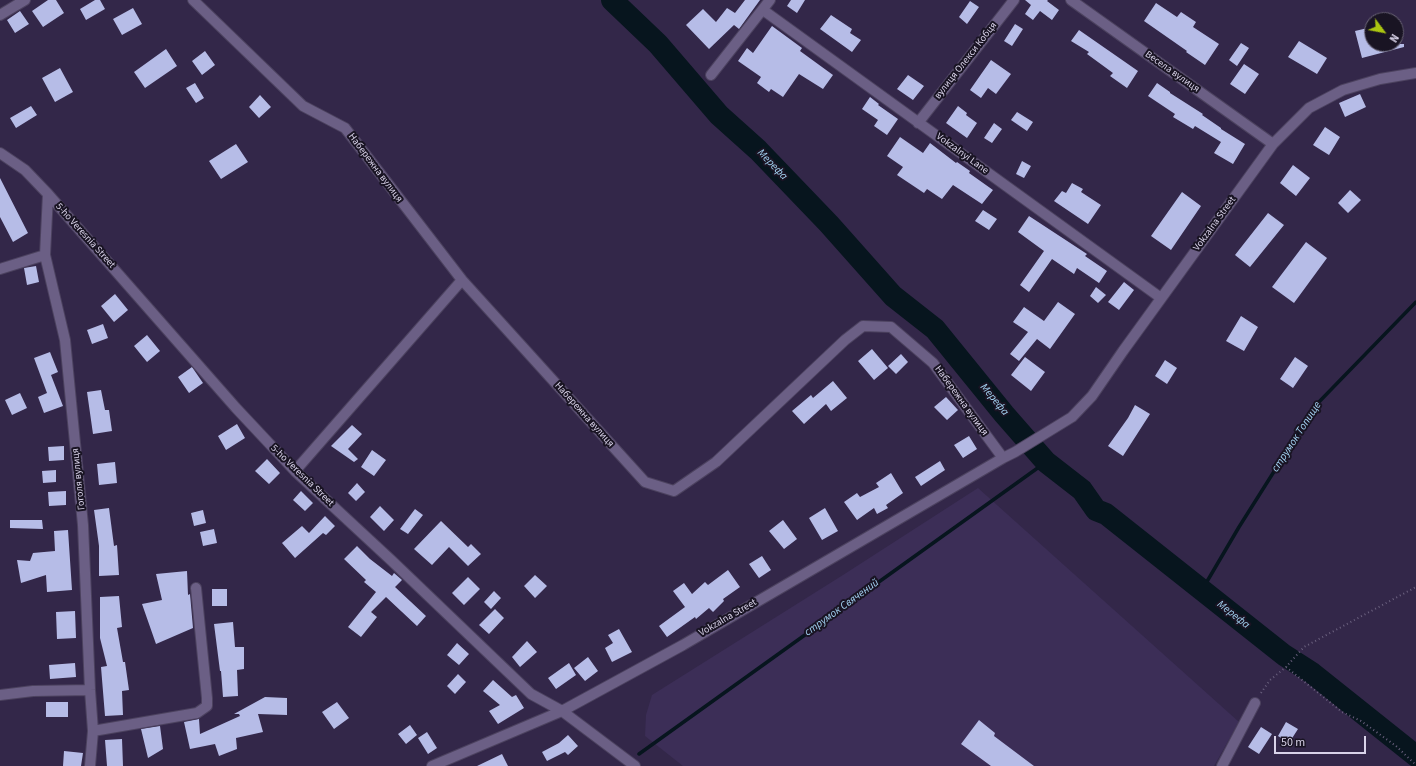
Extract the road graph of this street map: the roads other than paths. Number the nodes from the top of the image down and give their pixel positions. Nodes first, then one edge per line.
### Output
1 (25, 0) edge
2 (193, 0) edge
3 (770, 0) edge
4 (1014, 0) edge
5 (1071, 0) edge
6 (763, 10) junction
7 (0, 15) edge
8 (1416, 73) edge
9 (711, 76) dead end
10 (918, 123) junction
11 (1273, 144) junction
12 (0, 153) edge
13 (48, 194) junction
14 (45, 255) junction
15 (0, 269) edge
16 (462, 280) junction
17 (1161, 298) junction
18 (1003, 458) junction
19 (295, 471) junction
20 (196, 588) dead end
21 (90, 690) junction
22 (0, 696) edge
23 (1255, 703) road end
24 (562, 711) junction
25 (93, 731) junction
26 (90, 766) edge
27 (432, 766) edge
28 (635, 766) edge
29 (1222, 766) edge

1 - 7 street
2 - 16 street, Набережна вулиця
3 - 6 street
4 - 10 street, вулиця Олекси Кобця
5 - 11 street, Весела вулиця
6 - 9 street
6 - 10 street, Vokzalnyi Lane
8 - 11 street, Vokzalna Street
10 - 17 street, Vokzalnyi Lane
11 - 17 street, Vokzalna Street
12 - 13 street, 5-ho Veresnia Street
13 - 14 street, Гоголя вулиця
13 - 19 street, 5-ho Veresnia Street
14 - 15 street
14 - 21 street, Гоголя вулиця
16 - 18 street, Набережна вулиця
16 - 19 street
17 - 18 street, Vokzalna Street
18 - 24 street, Vokzalna Street
19 - 24 street, 5-ho Veresnia Street
20 - 25 street
21 - 22 street
21 - 25 street, Гоголя вулиця
23 - 29 street
24 - 27 street, Vokzalna Street
24 - 28 street, 5-ho Veresnia Street
25 - 26 street, Гоголя вулиця

